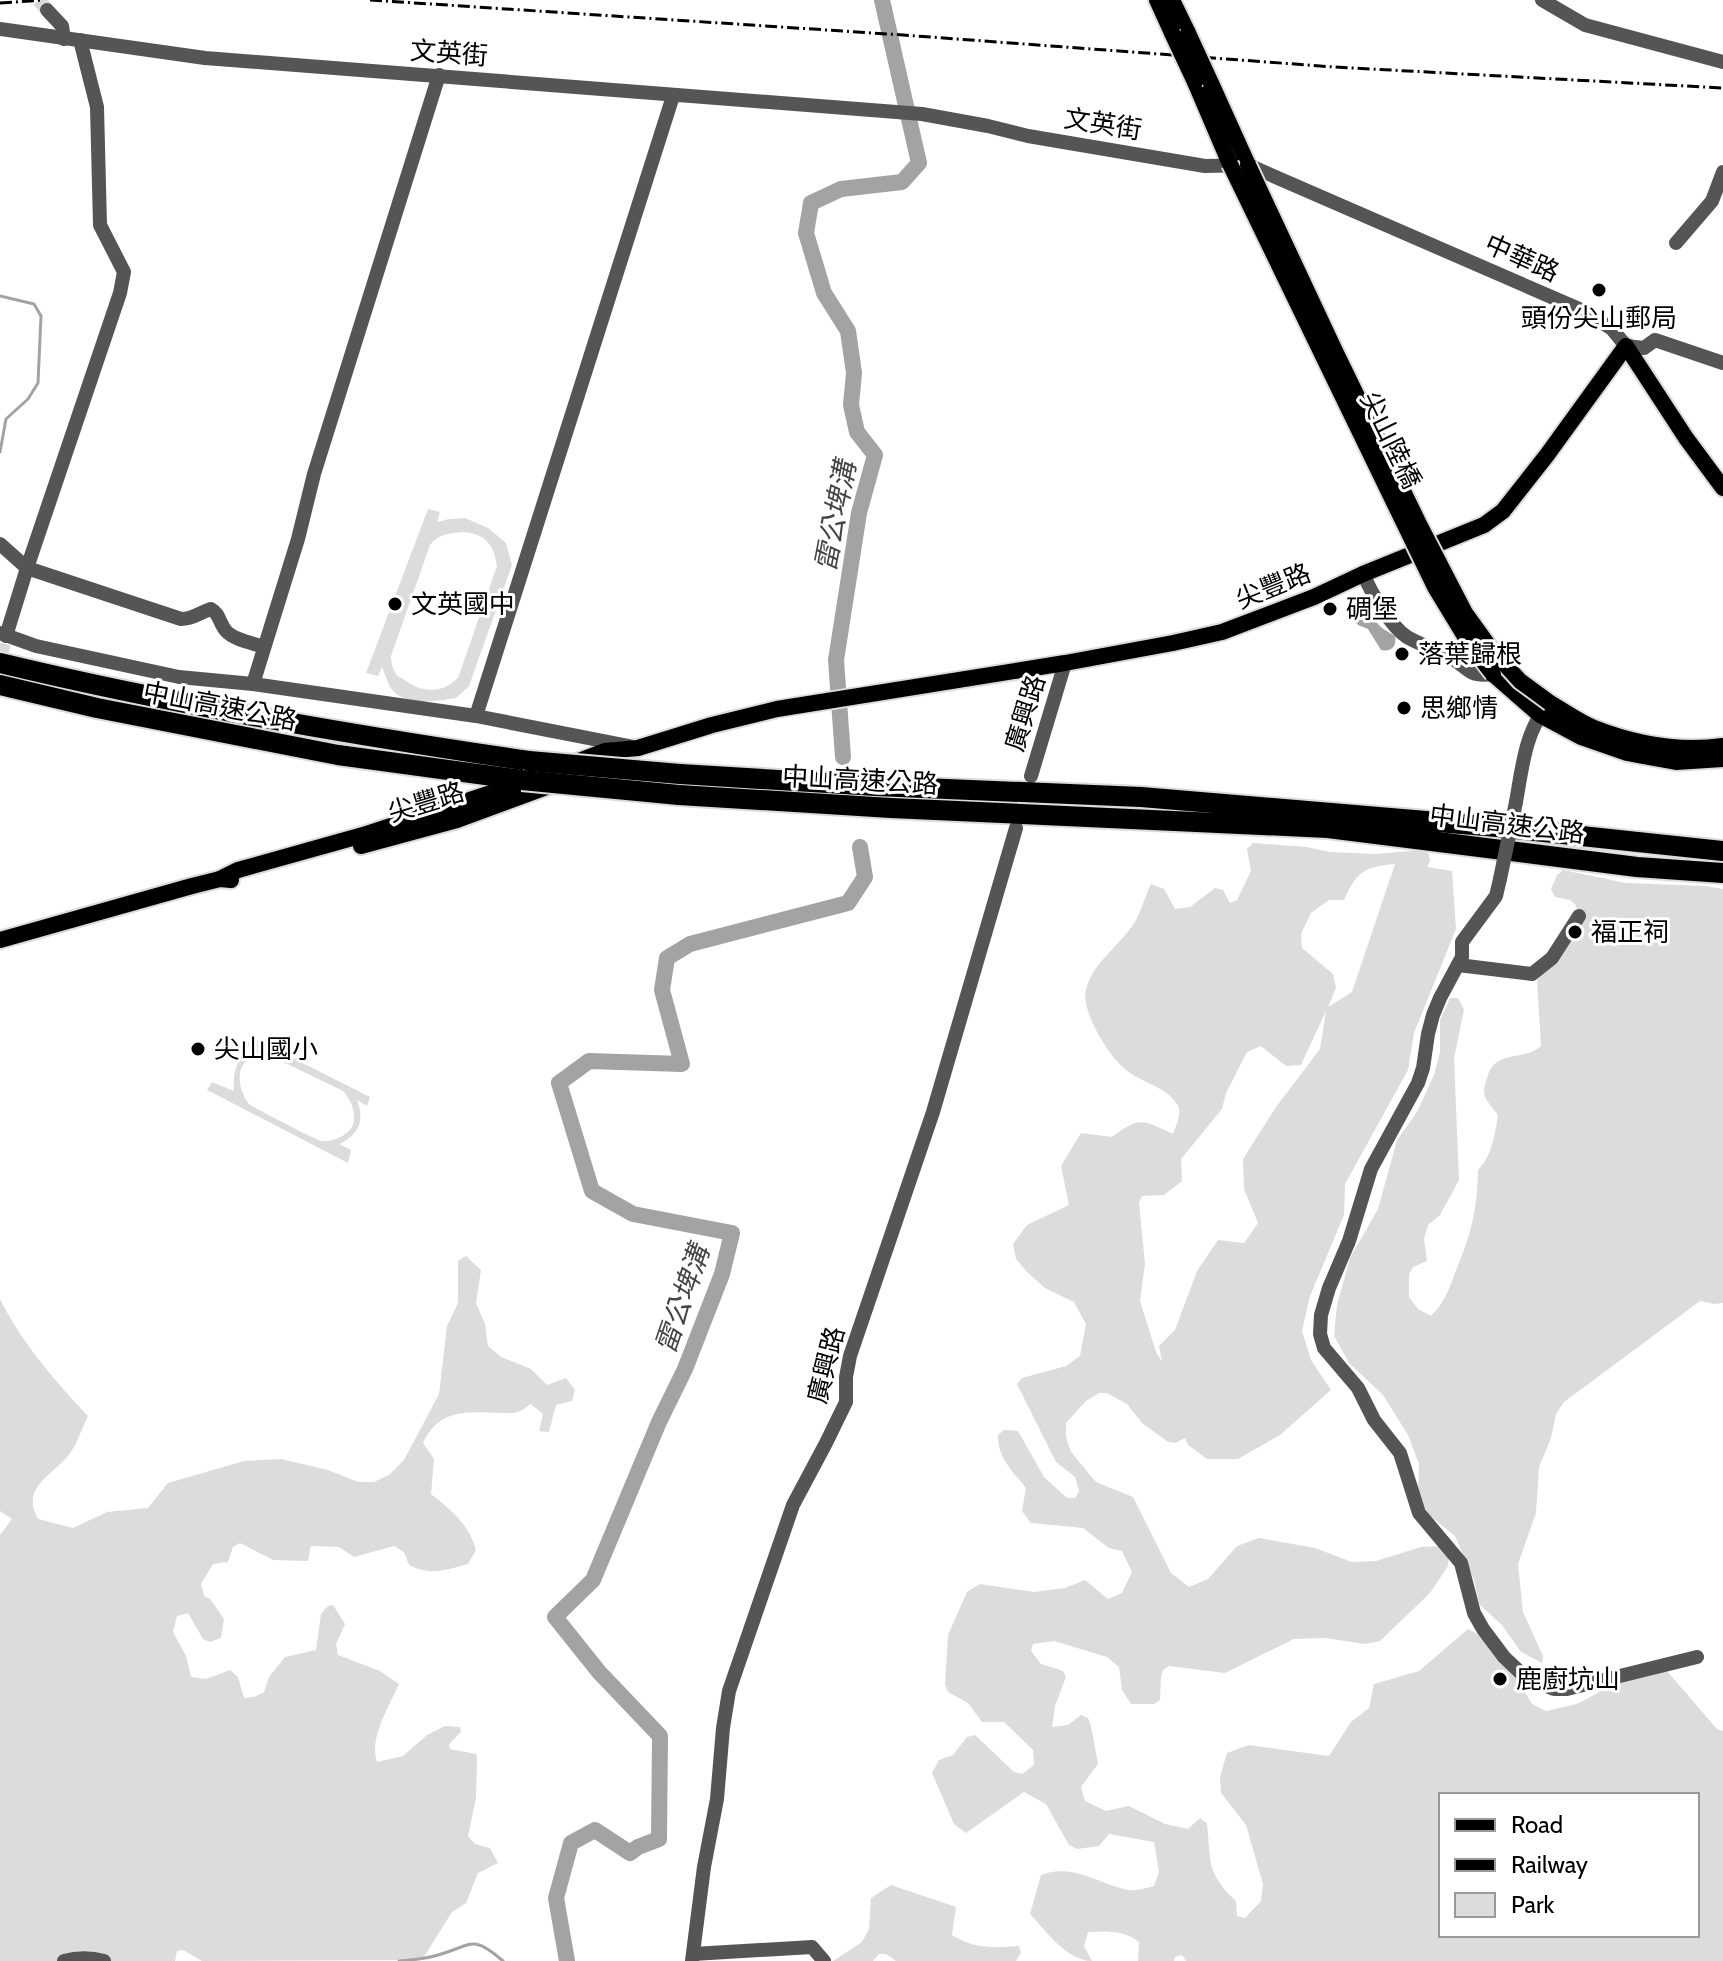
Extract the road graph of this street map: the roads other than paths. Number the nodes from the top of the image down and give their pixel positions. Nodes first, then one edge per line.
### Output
1 (1157, 0) edge
2 (1172, 0) edge
3 (1542, 0) edge
4 (47, 10) tunnel mouth
5 (0, 29) edge
6 (1180, 33) junction
7 (72, 40) junction
8 (1723, 62) edge
9 (439, 75) junction
10 (1203, 83) junction
11 (673, 96) junction
12 (1230, 164) junction
13 (1248, 165) junction
14 (1723, 172) edge
15 (1676, 243) dead end
16 (1626, 346) junction
17 (1723, 363) edge
18 (1721, 481) edge
19 (0, 544) edge
20 (27, 568) junction
21 (1363, 574) junction
22 (3, 635) edge
23 (264, 647) junction
24 (0, 663) edge
25 (1065, 663) junction
26 (1493, 674) junction
27 (253, 684) junction
28 (0, 685) edge
29 (1545, 709) junction
30 (476, 716) junction
31 (1723, 746) edge
32 (638, 748) junction
33 (1723, 759) edge
34 (525, 771) junction
35 (1031, 776) dead end
36 (680, 784) junction
37 (1016, 828) dead end
38 (1723, 851) edge
39 (1723, 873) edge
40 (1579, 916) dead end
41 (0, 940) edge
42 (1458, 965) junction
43 (1697, 1657) dead end
44 (693, 1957) edge
45 (64, 1961) edge
46 (104, 1961) edge
47 (824, 1961) edge

1 - 6 main road
2 - 6 main road
3 - 8 street
4 - 7 street
5 - 7 street, 文英街
6 - 10 main road, bridge
7 - 9 street, 文英街
7 - 20 street
9 - 11 street, 文英街
9 - 23 street
10 - 12 main road, 尖山陸橋
10 - 13 main road, 尖山陸橋
11 - 12 street, 文英街
11 - 30 street
12 - 13 street, 中華路
12 - 26 main road, 尖山陸橋, bridge
13 - 16 street, 中華路
13 - 29 main road, 尖山陸橋, bridge
14 - 15 street
16 - 17 street
16 - 18 main road, 中華路
16 - 21 main road, 尖豐路
19 - 20 street
20 - 22 street
20 - 23 street
21 - 25 main road, 尖豐路
21 - 26 street
22 - 27 street
23 - 27 street
24 - 34 highway, 中山高速公路
25 - 32 main road, 尖豐路
25 - 35 street, 廣興路
26 - 29 main road, 尖山陸橋
27 - 30 street
28 - 34 highway, 中山高速公路
29 - 31 main road
29 - 33 main road
29 - 42 street, bridge
30 - 32 street
32 - 41 main road, 尖豐路
34 - 36 highway, 中山高速公路, bridge
36 - 38 highway, 中山高速公路
36 - 39 highway, 中山高速公路
37 - 44 street, 廣興路
40 - 42 street
42 - 43 street
44 - 47 street
45 - 46 street

